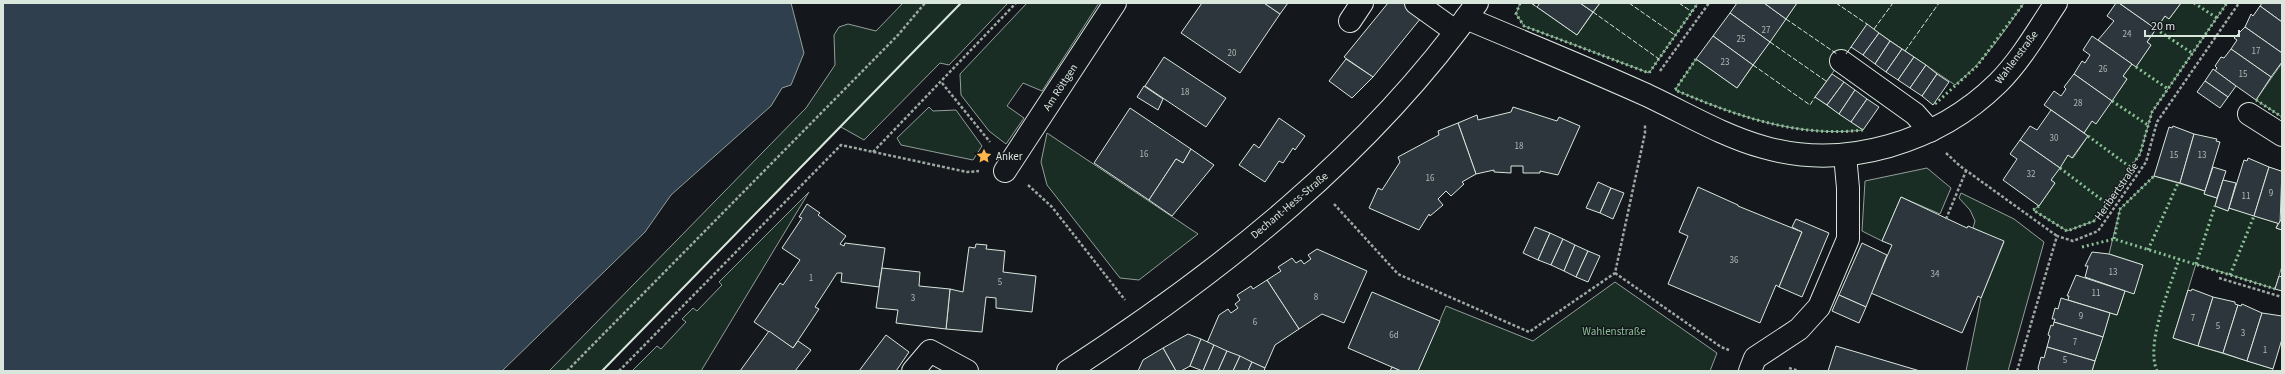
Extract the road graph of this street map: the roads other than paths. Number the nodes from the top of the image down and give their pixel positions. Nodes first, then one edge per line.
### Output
1 (1114, 3) edge
2 (1416, 3) edge
3 (2056, 3) edge
4 (1466, 17) edge
5 (1841, 61) dead end
6 (2249, 114) dead end
7 (1930, 131) junction
8 (2282, 136) edge
9 (1845, 155) junction
10 (1005, 171) road end
11 (1095, 364) edge
12 (1753, 364) edge
13 (913, 371) edge
14 (968, 371) edge
15 (1068, 371) edge

1 - 10 street, Am Röttgen
2 - 4 street, Wahlenstraße
3 - 7 street, Wahlenstraße
4 - 9 street, Wahlenstraße
4 - 11 street, Dechant-Hess-Straße
5 - 7 street
6 - 8 street
7 - 9 street, Wahlenstraße
9 - 12 street
11 - 15 street, Dechant-Hess-Straße
13 - 14 street

